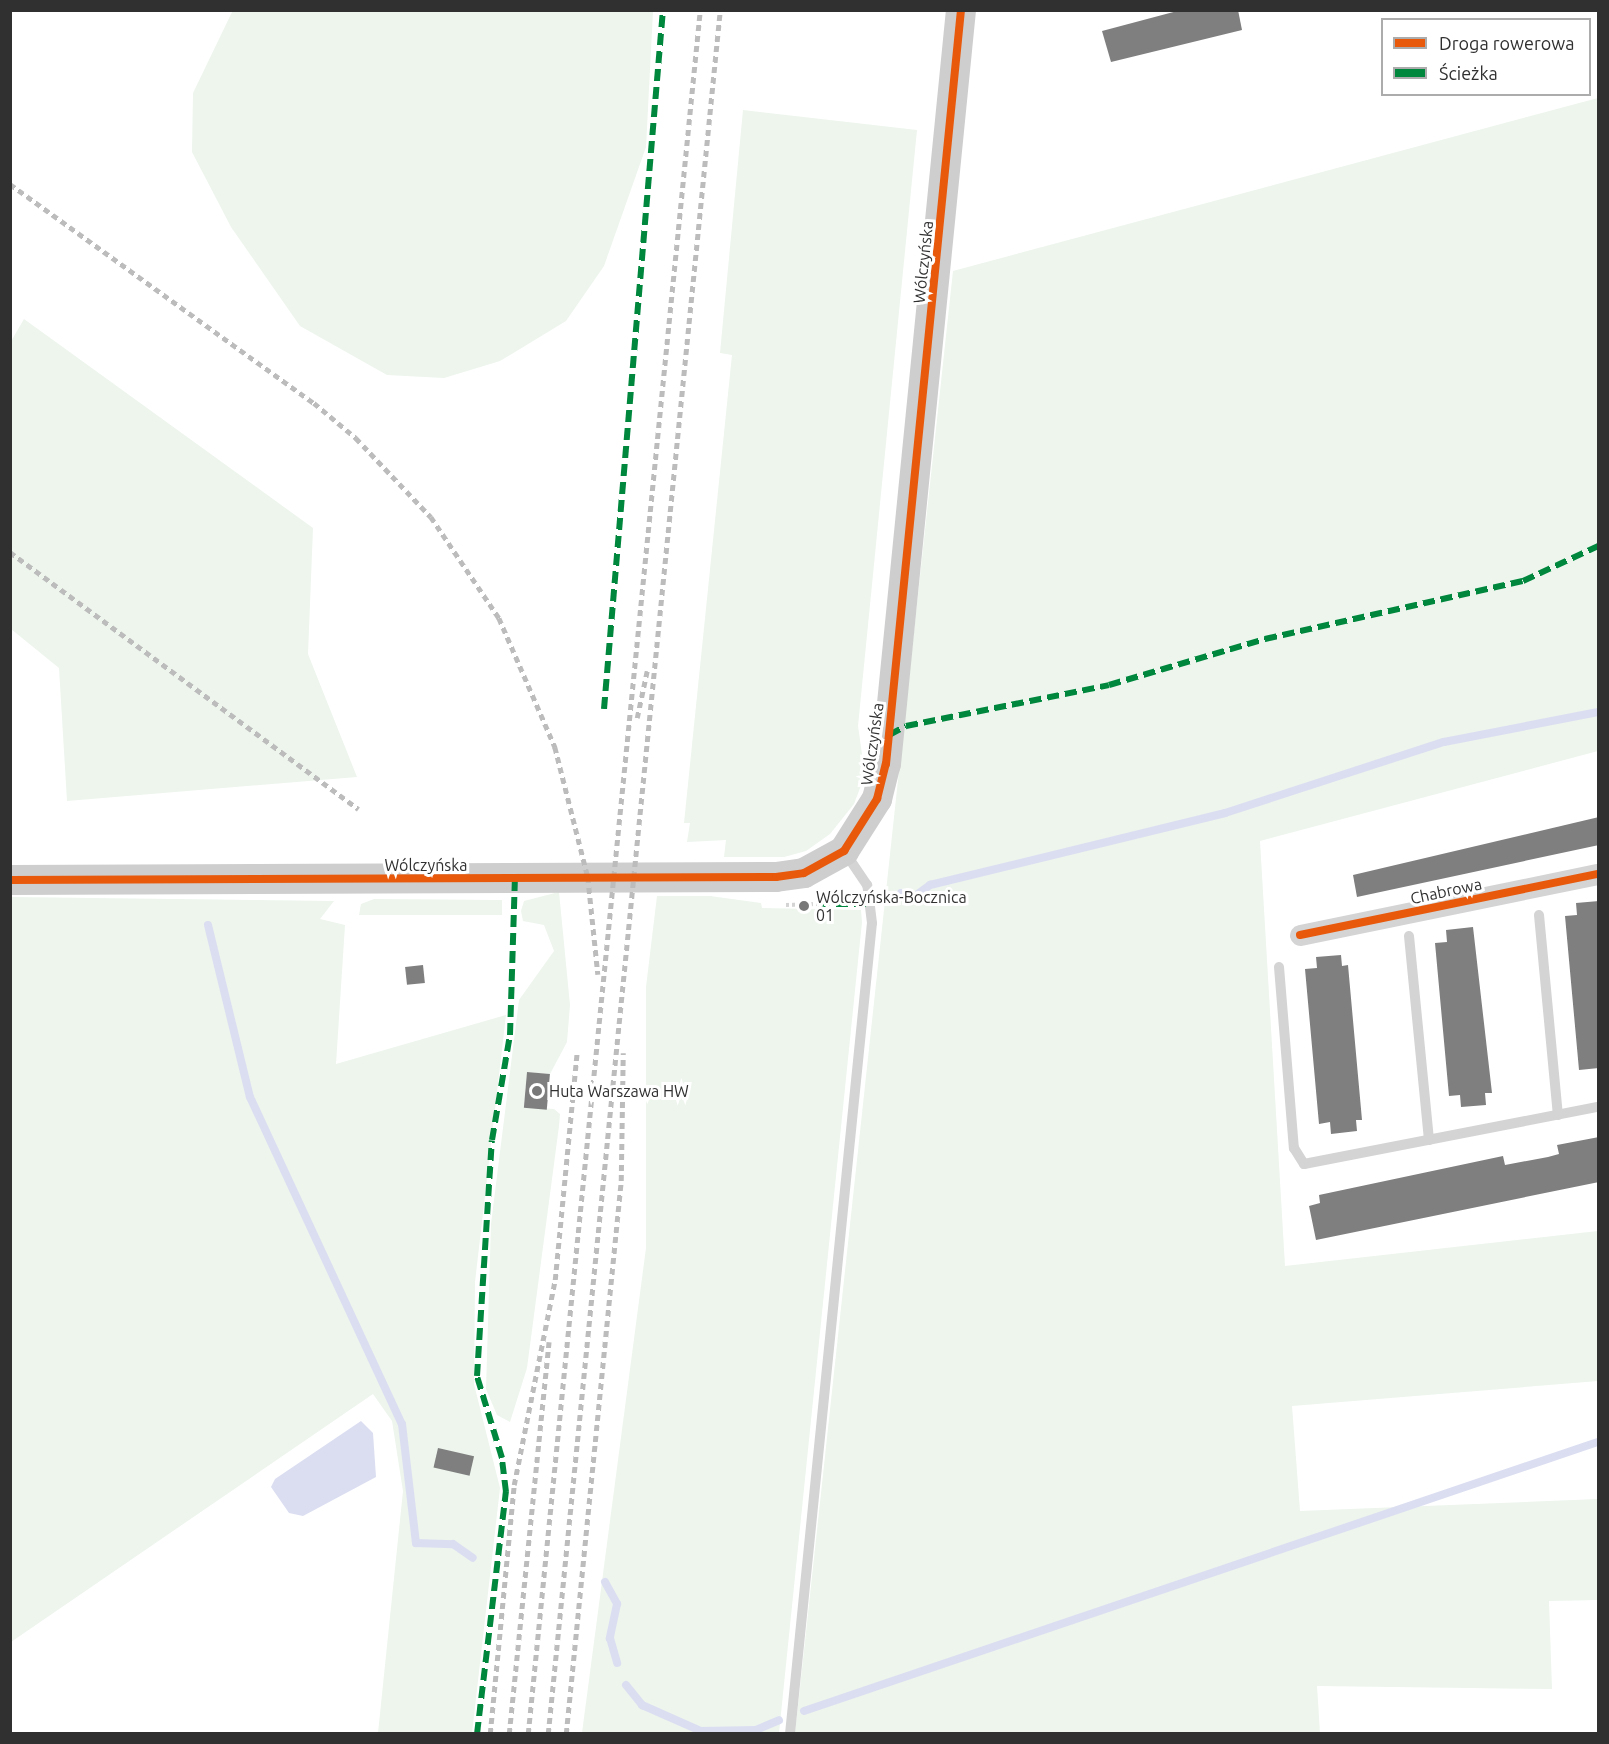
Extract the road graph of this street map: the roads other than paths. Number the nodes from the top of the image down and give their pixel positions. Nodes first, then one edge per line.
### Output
1 (961, 10) edge
2 (844, 851) junction
3 (1599, 874) edge
4 (10, 880) edge
5 (1539, 915) dead end
6 (1300, 935) dead end
7 (1409, 936) dead end
8 (1279, 967) dead end
9 (1599, 1107) edge
10 (1558, 1115) junction
11 (1429, 1140) junction
12 (790, 1734) edge

1 - 2 street, Wólczyńska
2 - 4 street, Wólczyńska
2 - 12 lane
3 - 6 street, Chabrowa
5 - 10 lane
7 - 11 lane
8 - 11 lane
9 - 10 lane
10 - 11 lane

